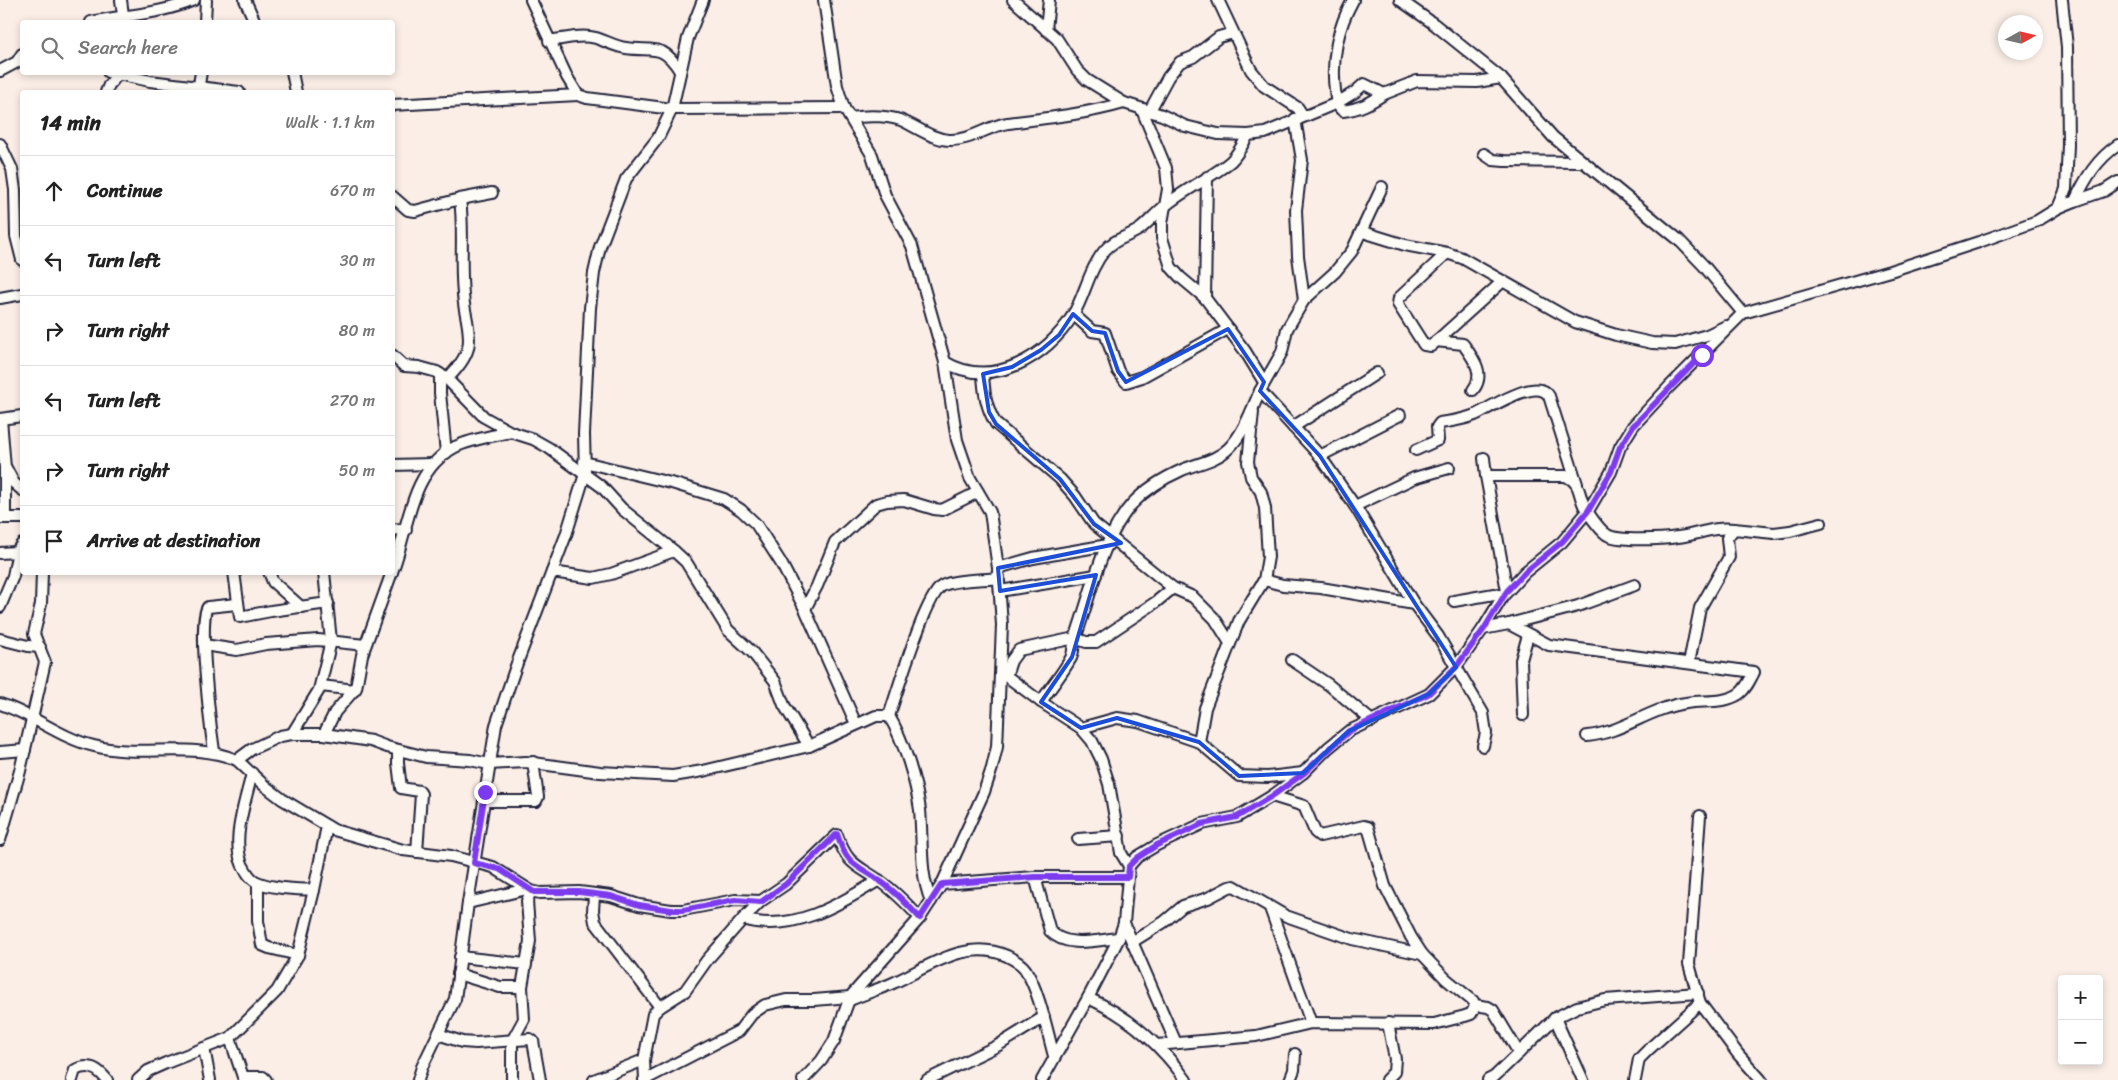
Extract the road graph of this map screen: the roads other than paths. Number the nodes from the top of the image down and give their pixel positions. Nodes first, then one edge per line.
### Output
1 (121, 0) edge
2 (194, 0) edge
3 (206, 0) edge
4 (245, 0) edge
5 (531, 0) edge
6 (703, 0) edge
7 (824, 0) edge
8 (1013, 0) edge
9 (1049, 0) edge
10 (1218, 0) edge
11 (1353, 0) edge
12 (1400, 0) edge
13 (2062, 0) edge
14 (124, 19) edge
15 (205, 20) edge
16 (253, 20) edge
17 (1046, 30) junction
18 (1233, 33) junction
19 (549, 41) junction
20 (20, 58) edge
21 (0, 71) edge
22 (680, 71) junction
23 (119, 75) edge
24 (124, 75) edge
25 (201, 75) edge
26 (293, 75) edge
27 (1501, 78) junction
28 (150, 81) junction
29 (199, 89) edge
30 (107, 90) edge
31 (150, 90) edge
32 (212, 90) edge
33 (296, 90) edge
34 (1384, 94) junction
35 (578, 95) junction
36 (1124, 103) junction
37 (1337, 103) junction
38 (395, 105) edge
39 (844, 108) junction
40 (672, 109) junction
41 (1145, 111) junction
42 (851, 118) junction
43 (1299, 118) junction
44 (1248, 135) junction
45 (0, 144) edge
46 (2118, 145) edge
47 (1484, 154) dead end
48 (1580, 162) junction
49 (1207, 177) junction
50 (2118, 182) edge
51 (1382, 187) dead end
52 (492, 194) dead end
53 (395, 199) edge
54 (460, 199) junction
55 (2075, 201) junction
56 (1166, 205) junction
57 (2058, 208) junction
58 (1363, 232) junction
59 (20, 252) edge
60 (1447, 253) junction
61 (1502, 282) junction
62 (20, 294) edge
63 (0, 298) edge
64 (1205, 298) junction
65 (1304, 300) junction
66 (1743, 313) junction
67 (1073, 314) junction
68 (1733, 323) junction
69 (1228, 329) junction
70 (1436, 341) junction
71 (395, 358) edge
72 (945, 362) junction
73 (1377, 373) dead end
74 (983, 374) junction
75 (443, 376) junction
76 (1262, 386) junction
77 (1473, 390) dead end
78 (1253, 406) junction
79 (1400, 415) dead end
80 (20, 416) edge
81 (0, 419) edge
82 (1293, 426) junction
83 (510, 432) junction
84 (1416, 450) dead end
85 (446, 453) junction
86 (1320, 456) junction
87 (1484, 458) dead end
88 (584, 462) junction
89 (432, 464) junction
90 (395, 465) edge
91 (5, 468) junction
92 (1449, 468) dead end
93 (585, 474) junction
94 (1486, 476) junction
95 (1577, 484) junction
96 (20, 488) edge
97 (978, 492) junction
98 (1355, 506) junction
99 (1588, 511) junction
100 (2, 518) edge
101 (20, 518) edge
102 (1821, 523) dead end
103 (395, 529) edge
104 (1734, 529) junction
105 (406, 530) junction
106 (1110, 541) junction
107 (20, 548) edge
108 (674, 550) junction
109 (0, 553) edge
110 (395, 565) edge
111 (552, 572) junction
112 (999, 573) junction
113 (42, 575) edge
114 (234, 575) edge
115 (270, 575) edge
116 (324, 575) edge
117 (391, 575) edge
118 (1096, 575) junction
119 (1264, 580) junction
120 (1635, 585) dead end
121 (1173, 588) junction
122 (1000, 591) junction
123 (1505, 593) junction
124 (1454, 601) dead end
125 (328, 603) junction
126 (237, 604) junction
127 (1414, 604) junction
128 (0, 607) edge
129 (301, 607) junction
130 (805, 609) junction
131 (1509, 624) junction
132 (1484, 629) junction
133 (1528, 635) junction
134 (1075, 638) junction
135 (0, 639) edge
136 (331, 642) junction
137 (1230, 643) junction
138 (204, 645) junction
139 (365, 646) junction
140 (40, 648) junction
141 (1292, 660) dead end
142 (1689, 663) junction
143 (1456, 667) junction
144 (1004, 674) junction
145 (321, 686) junction
146 (355, 690) junction
147 (1041, 702) junction
148 (0, 704) edge
149 (1523, 715) dead end
150 (889, 716) junction
151 (31, 717) junction
152 (1372, 721) junction
153 (856, 724) junction
154 (1081, 728) junction
155 (292, 734) junction
156 (324, 734) junction
157 (1587, 736) dead end
158 (1200, 742) junction
159 (809, 746) junction
160 (1483, 746) dead end
161 (25, 750) junction
162 (398, 750) junction
163 (214, 751) junction
164 (0, 752) edge
165 (237, 760) junction
166 (534, 762) junction
167 (489, 764) junction
168 (252, 773) junction
169 (1304, 773) junction
170 (1272, 796) junction
171 (484, 801) junction
172 (4, 814) edge
173 (1700, 816) dead end
174 (327, 826) junction
175 (1119, 836) junction
176 (1078, 839) dead end
177 (0, 840) edge
178 (417, 852) junction
179 (474, 863) junction
180 (1129, 866) junction
181 (1035, 877) junction
182 (1128, 877) junction
183 (879, 880) junction
184 (258, 883) junction
185 (942, 884) junction
186 (314, 890) junction
187 (529, 890) junction
188 (594, 895) junction
189 (931, 901) junction
190 (761, 902) junction
191 (468, 903) junction
192 (1270, 908) junction
193 (920, 918) junction
194 (743, 919) junction
195 (1124, 923) junction
196 (1119, 938) junction
197 (1132, 942) junction
198 (1422, 954) junction
199 (298, 955) junction
200 (460, 957) junction
201 (526, 964) junction
202 (458, 974) junction
203 (522, 987) junction
204 (850, 998) junction
205 (1088, 998) junction
206 (1699, 998) junction
207 (1475, 1005) junction
208 (660, 1007) junction
209 (1044, 1018) junction
210 (1554, 1018) junction
211 (1311, 1023) junction
212 (1388, 1023) junction
213 (438, 1034) junction
214 (230, 1038) junction
215 (512, 1041) junction
216 (1176, 1043) junction
217 (1157, 1045) junction
218 (204, 1048) junction
219 (1520, 1052) junction
220 (1295, 1054) dead end
221 (1054, 1056) junction
222 (644, 1060) junction
223 (72, 1080) edge
224 (107, 1080) edge
225 (138, 1080) edge
226 (210, 1080) edge
227 (266, 1080) edge
228 (418, 1080) edge
229 (512, 1080) edge
230 (540, 1080) edge
231 (594, 1080) edge
232 (645, 1080) edge
233 (803, 1080) edge
234 (928, 1080) edge
235 (1042, 1080) edge
236 (1186, 1080) edge
237 (1290, 1080) edge
238 (1386, 1080) edge
239 (1488, 1080) edge
240 (1583, 1080) edge
241 (1635, 1080) edge
242 (1762, 1080) edge

1 - 14 street
2 - 14 street
3 - 15 street
4 - 16 street
5 - 19 street
6 - 22 street
7 - 39 street
8 - 17 street
9 - 17 street
10 - 18 street
11 - 37 street
12 - 27 street
13 - 57 street
17 - 36 street
18 - 41 street
18 - 43 street
19 - 22 street
19 - 35 street
20 - 21 street
22 - 40 street
23 - 30 street
24 - 28 street
25 - 29 street
26 - 33 street
27 - 34 street
27 - 48 street
28 - 29 street
28 - 31 street
29 - 32 street
34 - 37 street
34 - 37 street
35 - 38 street
35 - 40 street
36 - 41 street
36 - 42 street
37 - 43 street
39 - 40 street
39 - 42 street
40 - 88 street
41 - 44 street
41 - 56 street
42 - 72 street
43 - 44 street
43 - 65 street
44 - 49 street
45 - 59 street
46 - 55 street
47 - 48 street
48 - 66 street
49 - 56 street
49 - 64 street
50 - 55 street
51 - 58 street
52 - 54 street
53 - 54 street
54 - 75 street
55 - 57 street
56 - 64 street
56 - 67 street
57 - 66 street
58 - 60 street
58 - 65 street
60 - 61 street
60 - 70 street
61 - 68 street
61 - 70 street
62 - 63 street
64 - 69 street
65 - 76 street
66 - 68 street
67 - 69 street
67 - 74 street
68 - 99 street
69 - 76 street
70 - 77 street
71 - 75 street
72 - 74 street
72 - 97 street
73 - 82 street
74 - 106 street
75 - 83 street
75 - 85 street
76 - 78 street
76 - 82 street
78 - 106 street
78 - 119 street
79 - 86 street
80 - 81 street
81 - 91 street
82 - 86 street
83 - 85 street
83 - 93 street
84 - 95 street
85 - 89 street
86 - 98 street
87 - 94 street
88 - 93 street
88 - 130 street
89 - 90 street
89 - 105 street
91 - 96 street
91 - 100 street
92 - 98 street
93 - 108 street
93 - 111 street
94 - 95 street
94 - 123 street
95 - 99 street
97 - 112 street
97 - 130 street
98 - 127 street
99 - 104 street
99 - 123 street
100 - 101 street
102 - 104 street
103 - 105 street
104 - 142 street
105 - 110 street
106 - 112 street
106 - 118 street
106 - 121 street
107 - 109 street
107 - 128 street
108 - 111 street
108 - 159 street
111 - 167 street
112 - 122 street
112 - 150 street
113 - 140 street
114 - 126 street
115 - 129 street
116 - 125 street
117 - 139 street
118 - 122 street
118 - 134 street
119 - 127 street
119 - 137 street
120 - 131 street
121 - 134 street
121 - 137 street
122 - 144 street
123 - 124 street
123 - 132 street
125 - 129 street
125 - 136 street
126 - 129 street
126 - 138 street
127 - 143 street
130 - 153 street
131 - 132 street
131 - 133 street
132 - 143 street
133 - 142 street
133 - 149 street
134 - 144 street
134 - 147 street
135 - 140 street
136 - 138 street
136 - 139 street
136 - 145 street
137 - 158 street
138 - 163 street
139 - 146 street
140 - 151 street
141 - 152 street
142 - 157 street
143 - 152 street
143 - 160 street
144 - 147 street
144 - 185 street
145 - 146 street
145 - 155 street
146 - 156 street
147 - 154 street
148 - 151 street
150 - 153 street
150 - 189 street
151 - 161 street
151 - 163 street
152 - 169 street
153 - 159 street
154 - 158 street
154 - 175 street
155 - 156 street
155 - 165 street
156 - 162 street
158 - 169 street
159 - 166 street
161 - 164 street
161 - 172 street
162 - 167 street
162 - 178 street
163 - 165 street
165 - 168 street
166 - 167 street
166 - 171 street
167 - 171 street
168 - 174 street
168 - 184 street
169 - 170 street
170 - 180 street
170 - 198 street
171 - 179 street
172 - 177 street
173 - 206 street
174 - 178 street
174 - 186 street
175 - 176 street
175 - 180 street
178 - 179 street
179 - 187 street
179 - 191 street
180 - 182 street
181 - 182 street
181 - 185 street
181 - 196 street
182 - 195 street
183 - 190 street
183 - 193 street
183 - 194 street
184 - 186 street
184 - 199 street
185 - 189 street
186 - 199 street
187 - 188 street
187 - 191 street
187 - 201 street
188 - 190 street
188 - 208 street
189 - 193 street
190 - 194 street
191 - 200 street
192 - 197 street
192 - 198 street
192 - 211 street
193 - 204 street
194 - 208 street
195 - 196 street
195 - 197 street
196 - 205 street
197 - 216 street
198 - 207 street
199 - 214 street
200 - 201 street
200 - 202 street
201 - 203 street
202 - 203 street
202 - 213 street
203 - 215 street
204 - 209 street
204 - 232 street
204 - 233 street
205 - 217 street
205 - 221 street
206 - 210 street
206 - 241 street
206 - 242 street
207 - 212 street
207 - 219 street
208 - 222 street
209 - 221 street
209 - 234 street
210 - 219 street
210 - 240 street
211 - 212 street
211 - 216 street
212 - 238 street
213 - 215 street
213 - 228 street
214 - 218 street
214 - 227 street
215 - 229 street
215 - 230 street
216 - 217 street
217 - 236 street
218 - 225 street
218 - 226 street
219 - 239 street
220 - 237 street
221 - 235 street
222 - 231 street
222 - 232 street
223 - 224 street

